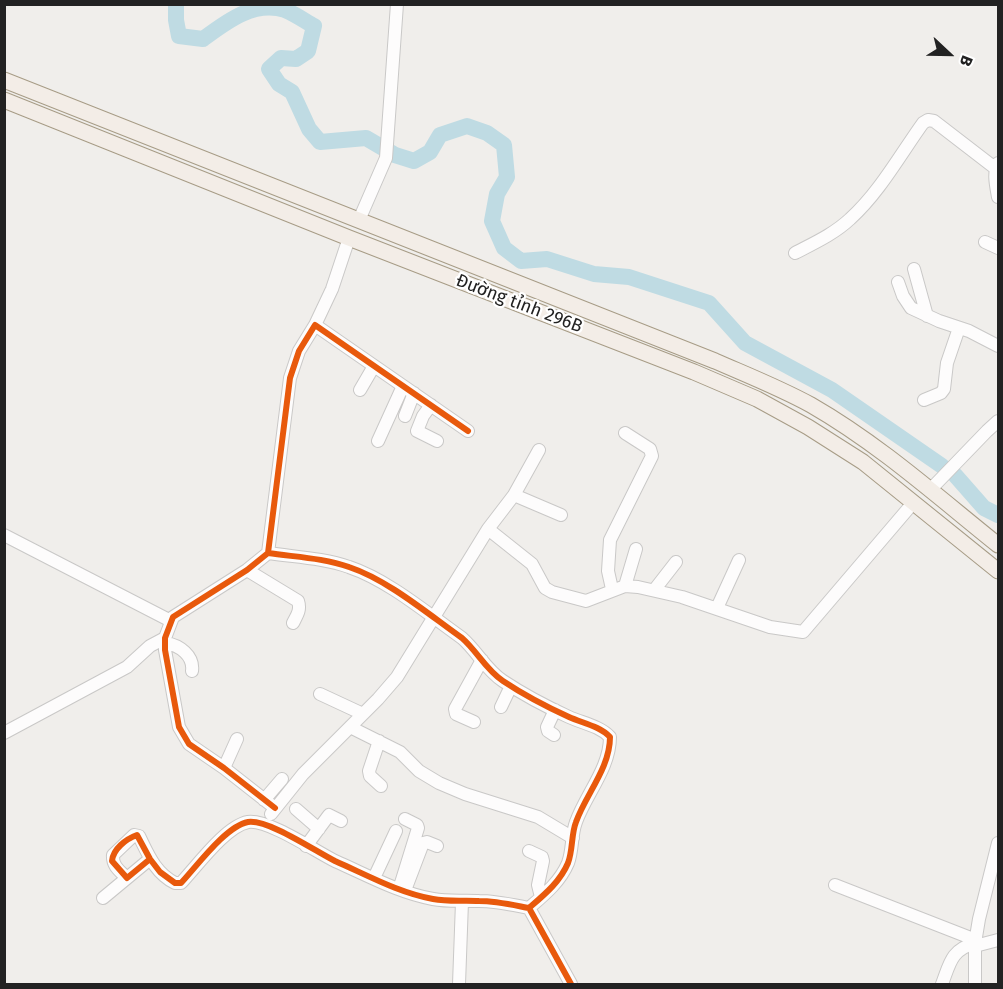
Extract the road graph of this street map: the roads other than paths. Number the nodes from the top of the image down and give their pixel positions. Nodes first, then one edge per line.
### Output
1 (397, 4) edge
2 (4, 80) edge
3 (4, 100) edge
4 (997, 165) edge
5 (999, 197) edge
6 (359, 220) junction
7 (349, 238) junction
8 (985, 242) dead end
9 (999, 248) edge
10 (795, 253) dead end
11 (914, 269) dead end
12 (898, 282) dead end
13 (927, 316) junction
14 (315, 325) junction
15 (959, 328) junction
16 (999, 346) edge
17 (374, 366) junction
18 (403, 386) junction
19 (360, 390) dead end
20 (414, 393) junction
21 (924, 400) dead end
22 (431, 405) junction
23 (405, 416) dead end
24 (999, 422) edge
25 (468, 431) dead end
26 (625, 433) dead end
27 (378, 441) dead end
28 (437, 441) dead end
29 (539, 450) dead end
30 (930, 490) junction
31 (514, 495) junction
32 (913, 503) junction
33 (561, 515) dead end
34 (488, 529) junction
35 (4, 535) edge
36 (999, 545) edge
37 (636, 549) dead end
38 (268, 553) junction
39 (739, 560) dead end
40 (676, 562) dead end
41 (247, 570) junction
42 (999, 571) edge
43 (626, 586) junction
44 (612, 589) junction
45 (655, 589) junction
46 (717, 608) junction
47 (434, 618) junction
48 (171, 621) junction
49 (293, 623) dead end
50 (165, 641) junction
51 (482, 660) junction
52 (192, 671) dead end
53 (511, 686) junction
54 (320, 694) dead end
55 (501, 707) dead end
56 (555, 710) junction
57 (363, 714) junction
58 (474, 722) dead end
59 (350, 727) junction
60 (4, 733) edge
61 (554, 735) dead end
62 (237, 740) dead end
63 (379, 741) junction
64 (224, 768) junction
65 (282, 779) dead end
66 (381, 786) dead end
67 (264, 800) junction
68 (275, 808) junction
69 (296, 809) dead end
70 (405, 819) dead end
71 (341, 821) dead end
72 (264, 824) junction
73 (319, 829) junction
74 (396, 831) dead end
75 (573, 837) junction
76 (999, 843) edge
77 (306, 846) junction
78 (436, 846) dead end
79 (529, 851) dead end
80 (150, 859) junction
81 (127, 878) junction
82 (374, 878) junction
83 (835, 885) dead end
84 (401, 887) junction
85 (541, 897) junction
86 (103, 898) dead end
87 (462, 902) junction
88 (529, 908) junction
89 (999, 940) edge
90 (975, 943) junction
91 (459, 984) edge
92 (571, 984) edge
93 (942, 984) edge
94 (975, 984) edge

1 - 6 street
2 - 6 main road, Đường tỉnh 296B
3 - 7 main road, Đường tỉnh 296B
4 - 5 street
4 - 10 street
6 - 30 main road, Đường tỉnh 296B
7 - 14 street
7 - 32 main road, Đường tỉnh 296B
8 - 9 street
11 - 13 street
12 - 13 street
13 - 15 street
14 - 17 street
14 - 38 street
15 - 16 street
15 - 21 street
17 - 18 street
17 - 19 street
18 - 20 street
18 - 27 street
20 - 22 street
20 - 23 street
22 - 25 street
22 - 28 street
24 - 30 street
26 - 44 street
29 - 31 street
30 - 36 main road, Đường tỉnh 296B
31 - 33 street
31 - 34 street
32 - 42 main road, Đường tỉnh 296B
32 - 46 street
34 - 44 street
34 - 47 street
35 - 48 street
37 - 43 street
38 - 41 street
38 - 47 street
39 - 46 street
40 - 45 street
41 - 48 street
41 - 49 street
43 - 44 street
43 - 45 street
45 - 46 street
47 - 51 street
47 - 57 street
48 - 50 street
50 - 52 street
50 - 60 street
50 - 64 street
51 - 53 street
51 - 58 street
53 - 55 street
53 - 56 street
54 - 57 street
56 - 61 street
56 - 75 street
57 - 59 street
59 - 63 street
59 - 68 street
62 - 64 street
63 - 66 street
63 - 75 street
64 - 67 street
65 - 67 street
67 - 68 street
68 - 72 street
69 - 73 street
70 - 84 street
71 - 73 street
72 - 77 street
72 - 80 street
73 - 77 street
74 - 82 street
75 - 85 street
76 - 90 street
77 - 82 street
78 - 84 street
79 - 85 street
80 - 81 street
80 - 81 street
81 - 86 street
82 - 84 street
83 - 90 street
84 - 87 street
85 - 88 street
87 - 88 street
87 - 91 street
88 - 92 street
89 - 90 street
90 - 93 street
90 - 94 street

